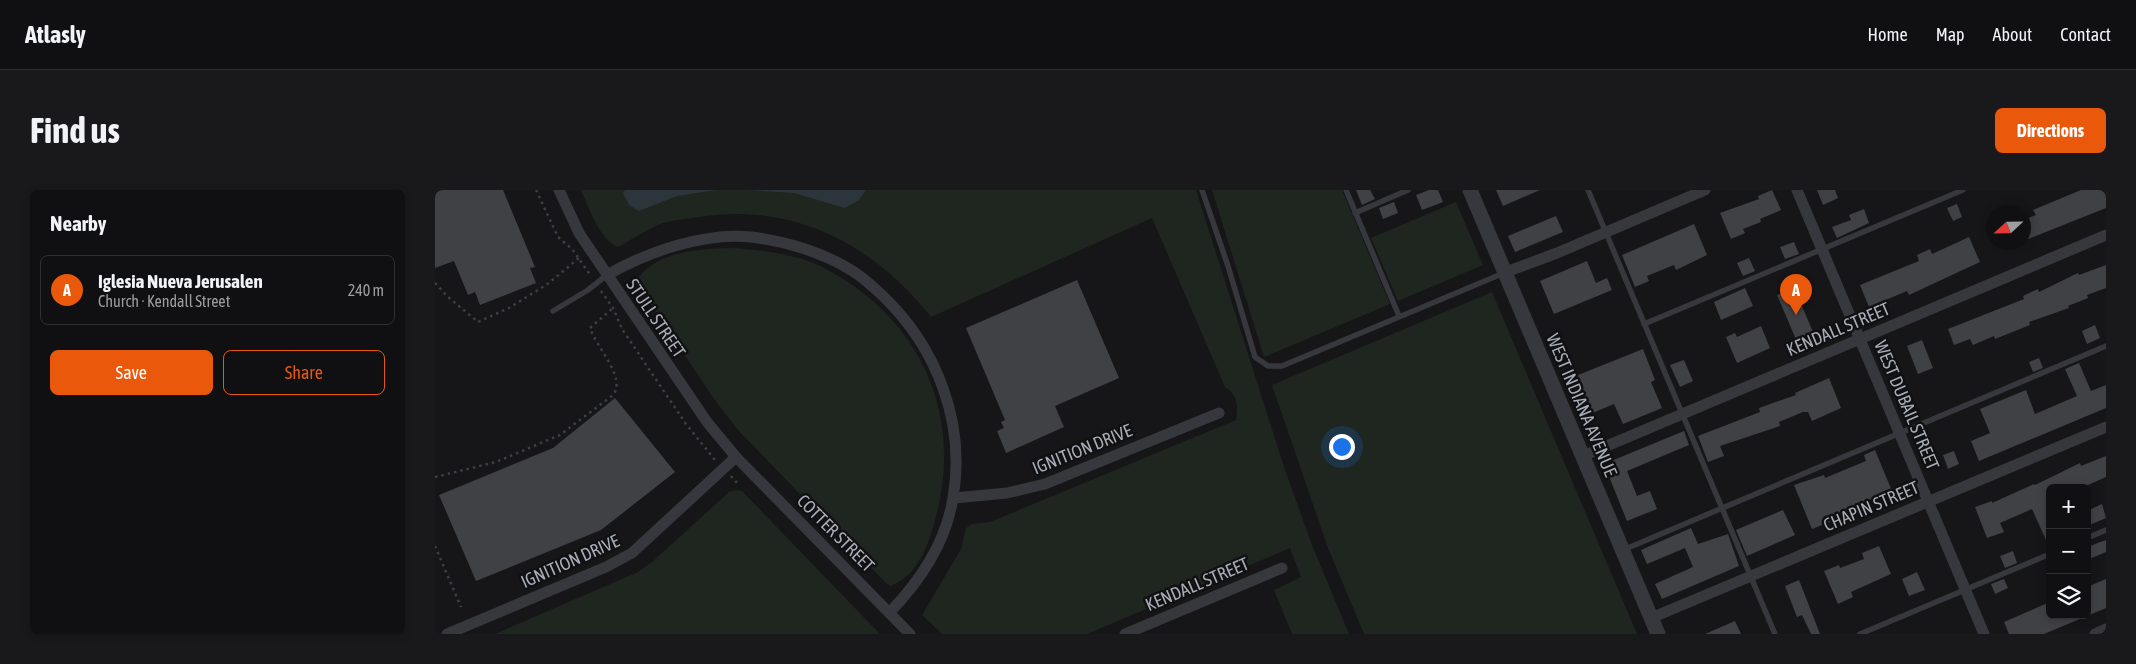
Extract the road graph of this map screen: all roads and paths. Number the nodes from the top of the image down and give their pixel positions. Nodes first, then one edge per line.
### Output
1 (536, 190) edge
2 (559, 190) edge
3 (1202, 190) edge
4 (1346, 190) edge
5 (1408, 190) edge
6 (1470, 190) edge
7 (1587, 190) edge
8 (1705, 190) edge
9 (1797, 190) edge
10 (1963, 190) edge
11 (1355, 213) junction
12 (1605, 233) junction
13 (2106, 235) edge
14 (1822, 250) junction
15 (584, 255) dead end
16 (579, 258) junction
17 (587, 270) dead end
18 (1506, 272) junction
19 (607, 275) junction
20 (435, 283) edge
21 (607, 300) dead end
22 (613, 308) junction
23 (553, 311) dead end
24 (1399, 316) junction
25 (1644, 324) junction
26 (1860, 339) junction
27 (2106, 346) edge
28 (1219, 414) dead end
29 (1682, 414) junction
30 (2106, 427) edge
31 (1899, 432) junction
32 (711, 456) dead end
33 (1583, 456) junction
34 (736, 458) junction
35 (435, 477) edge
36 (954, 498) junction
37 (1928, 501) junction
38 (1721, 508) junction
39 (2106, 530) edge
40 (2091, 536) edge
41 (435, 546) edge
42 (1623, 550) junction
43 (2046, 556) edge
44 (1282, 568) dead end
45 (1750, 576) junction
46 (1965, 590) junction
47 (461, 607) dead end
48 (890, 612) junction
49 (1651, 618) junction
50 (2106, 629) edge
51 (447, 634) edge
52 (910, 634) edge
53 (1125, 634) edge
54 (1658, 634) edge
55 (1775, 634) edge
56 (1859, 634) edge
57 (1984, 634) edge
58 (2095, 634) edge

1 - 16 path
2 - 19 street, STULL STREET
3 - 24 lane
4 - 11 lane
5 - 11 lane
6 - 18 street, WEST INDIANA AVENUE
7 - 12 lane
8 - 12 street
9 - 14 street, WEST DUBAIL STREET
10 - 14 lane
11 - 24 lane
12 - 18 street
12 - 25 lane
13 - 26 street, KENDALL STREET
14 - 25 lane
14 - 26 street, WEST DUBAIL STREET
15 - 16 path
16 - 17 path
16 - 20 path
18 - 24 lane
18 - 33 street, WEST INDIANA AVENUE
19 - 23 lane
19 - 34 street, STULL STREET
19 - 36 street
21 - 22 path
22 - 32 path
22 - 35 path
25 - 29 lane
26 - 29 street, KENDALL STREET
26 - 31 street, WEST DUBAIL STREET
27 - 31 lane
28 - 36 street, IGNITION DRIVE
29 - 33 street, KENDALL STREET
29 - 38 lane
30 - 37 street, CHAPIN STREET
31 - 37 street, WEST DUBAIL STREET
31 - 38 lane
33 - 42 street, WEST INDIANA AVENUE
34 - 48 street, COTTER STREET
34 - 51 street, IGNITION DRIVE
36 - 48 street
37 - 45 street, CHAPIN STREET
37 - 46 street, WEST DUBAIL STREET
38 - 42 lane
38 - 45 lane
39 - 40 lane
41 - 47 path
42 - 49 street, WEST INDIANA AVENUE
43 - 46 lane
44 - 53 street, KENDALL STREET
45 - 49 street, CHAPIN STREET
45 - 55 lane
46 - 56 lane
46 - 57 street, WEST DUBAIL STREET
48 - 52 street, COTTER STREET
49 - 54 street, WEST INDIANA AVENUE
50 - 58 street

